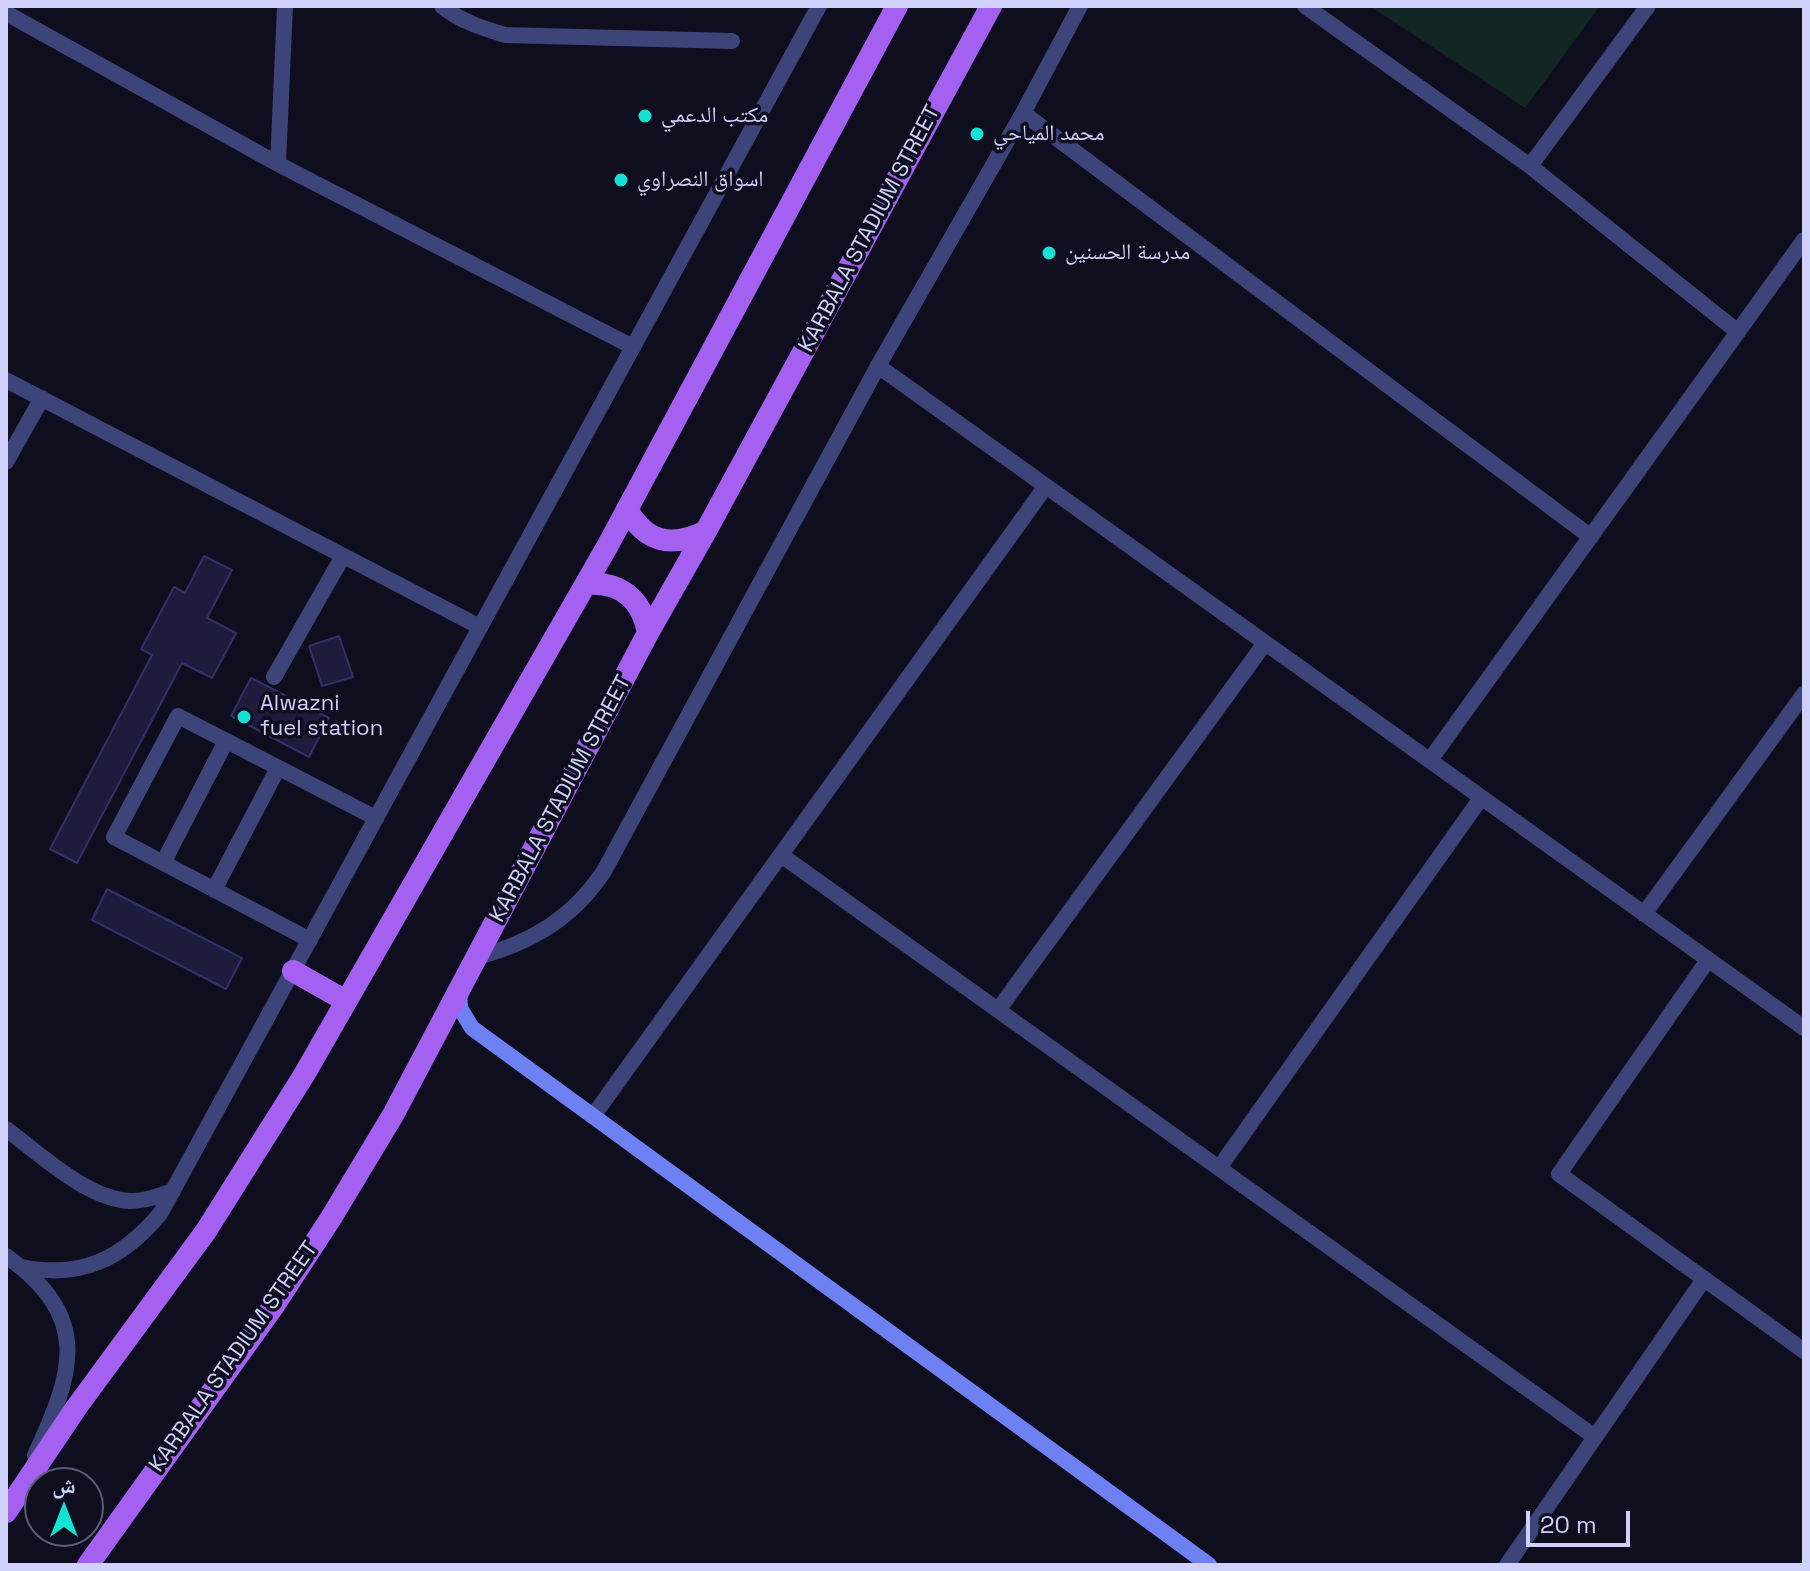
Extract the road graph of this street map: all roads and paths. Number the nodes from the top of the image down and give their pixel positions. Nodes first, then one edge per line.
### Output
1 (285, 6) edge
2 (442, 6) edge
3 (819, 6) edge
4 (991, 6) edge
5 (1080, 6) edge
6 (1305, 6) edge
7 (1648, 6) edge
8 (892, 8) edge
9 (6, 13) edge
10 (732, 41) dead end
11 (1023, 113) junction
12 (278, 164) junction
13 (1530, 166) junction
14 (1804, 240) edge
15 (1738, 332) junction
16 (633, 347) junction
17 (878, 366) junction
18 (6, 380) edge
19 (42, 398) junction
20 (6, 462) edge
21 (1046, 486) junction
22 (627, 509) junction
23 (706, 531) junction
24 (1591, 537) junction
25 (343, 556) junction
26 (586, 584) junction
27 (480, 627) junction
28 (648, 633) junction
29 (1265, 643) junction
30 (274, 677) dead end
31 (1804, 694) edge
32 (226, 741) junction
33 (1430, 760) junction
34 (278, 768) junction
35 (1481, 798) junction
36 (376, 818) junction
37 (781, 855) junction
38 (163, 863) junction
39 (214, 890) junction
40 (1644, 914) junction
41 (310, 940) junction
42 (477, 957) junction
43 (1708, 960) junction
44 (293, 971) junction
45 (459, 987) junction
46 (346, 1001) junction
47 (998, 1010) junction
48 (1804, 1028) edge
49 (593, 1116) junction
50 (6, 1129) edge
51 (1219, 1168) junction
52 (173, 1191) junction
53 (6, 1256) edge
54 (22, 1267) junction
55 (1704, 1279) junction
56 (1804, 1351) edge
57 (1595, 1437) junction
58 (11, 1504) edge
59 (88, 1565) edge
60 (1209, 1565) edge
61 (1507, 1565) edge

1 - 12 street
2 - 10 street
3 - 16 street
4 - 23 main road, KARBALA STADIUM STREET
5 - 11 street
6 - 13 street
7 - 13 street
8 - 22 main road
9 - 12 street
11 - 17 street
11 - 24 street
12 - 16 street
13 - 15 street
14 - 15 street
15 - 24 street
16 - 27 street
17 - 21 street
17 - 42 street
18 - 19 street
19 - 20 street
19 - 25 street
21 - 29 street
21 - 37 street
22 - 23 main road
22 - 26 main road
23 - 28 main road, KARBALA STADIUM STREET
24 - 33 street
25 - 27 street
25 - 30 street
26 - 28 main road
26 - 46 main road
27 - 36 street
28 - 42 main road, KARBALA STADIUM STREET
29 - 33 street
29 - 47 street
31 - 40 street
32 - 34 street
32 - 38 street
32 - 38 street
33 - 35 street
34 - 36 street
34 - 39 street
35 - 40 street
35 - 51 street
36 - 41 street
37 - 47 street
37 - 49 street
38 - 39 street
39 - 41 street
40 - 43 street
41 - 44 street
42 - 45 main road, KARBALA STADIUM STREET
43 - 48 street
43 - 55 street
44 - 46 main road
44 - 52 street
45 - 49 main road
45 - 59 main road, KARBALA STADIUM STREET
46 - 58 main road
47 - 51 street
49 - 60 main road
50 - 52 street
51 - 57 street
52 - 54 street
53 - 54 street
54 - 58 street
55 - 56 street
55 - 57 street
57 - 61 street

